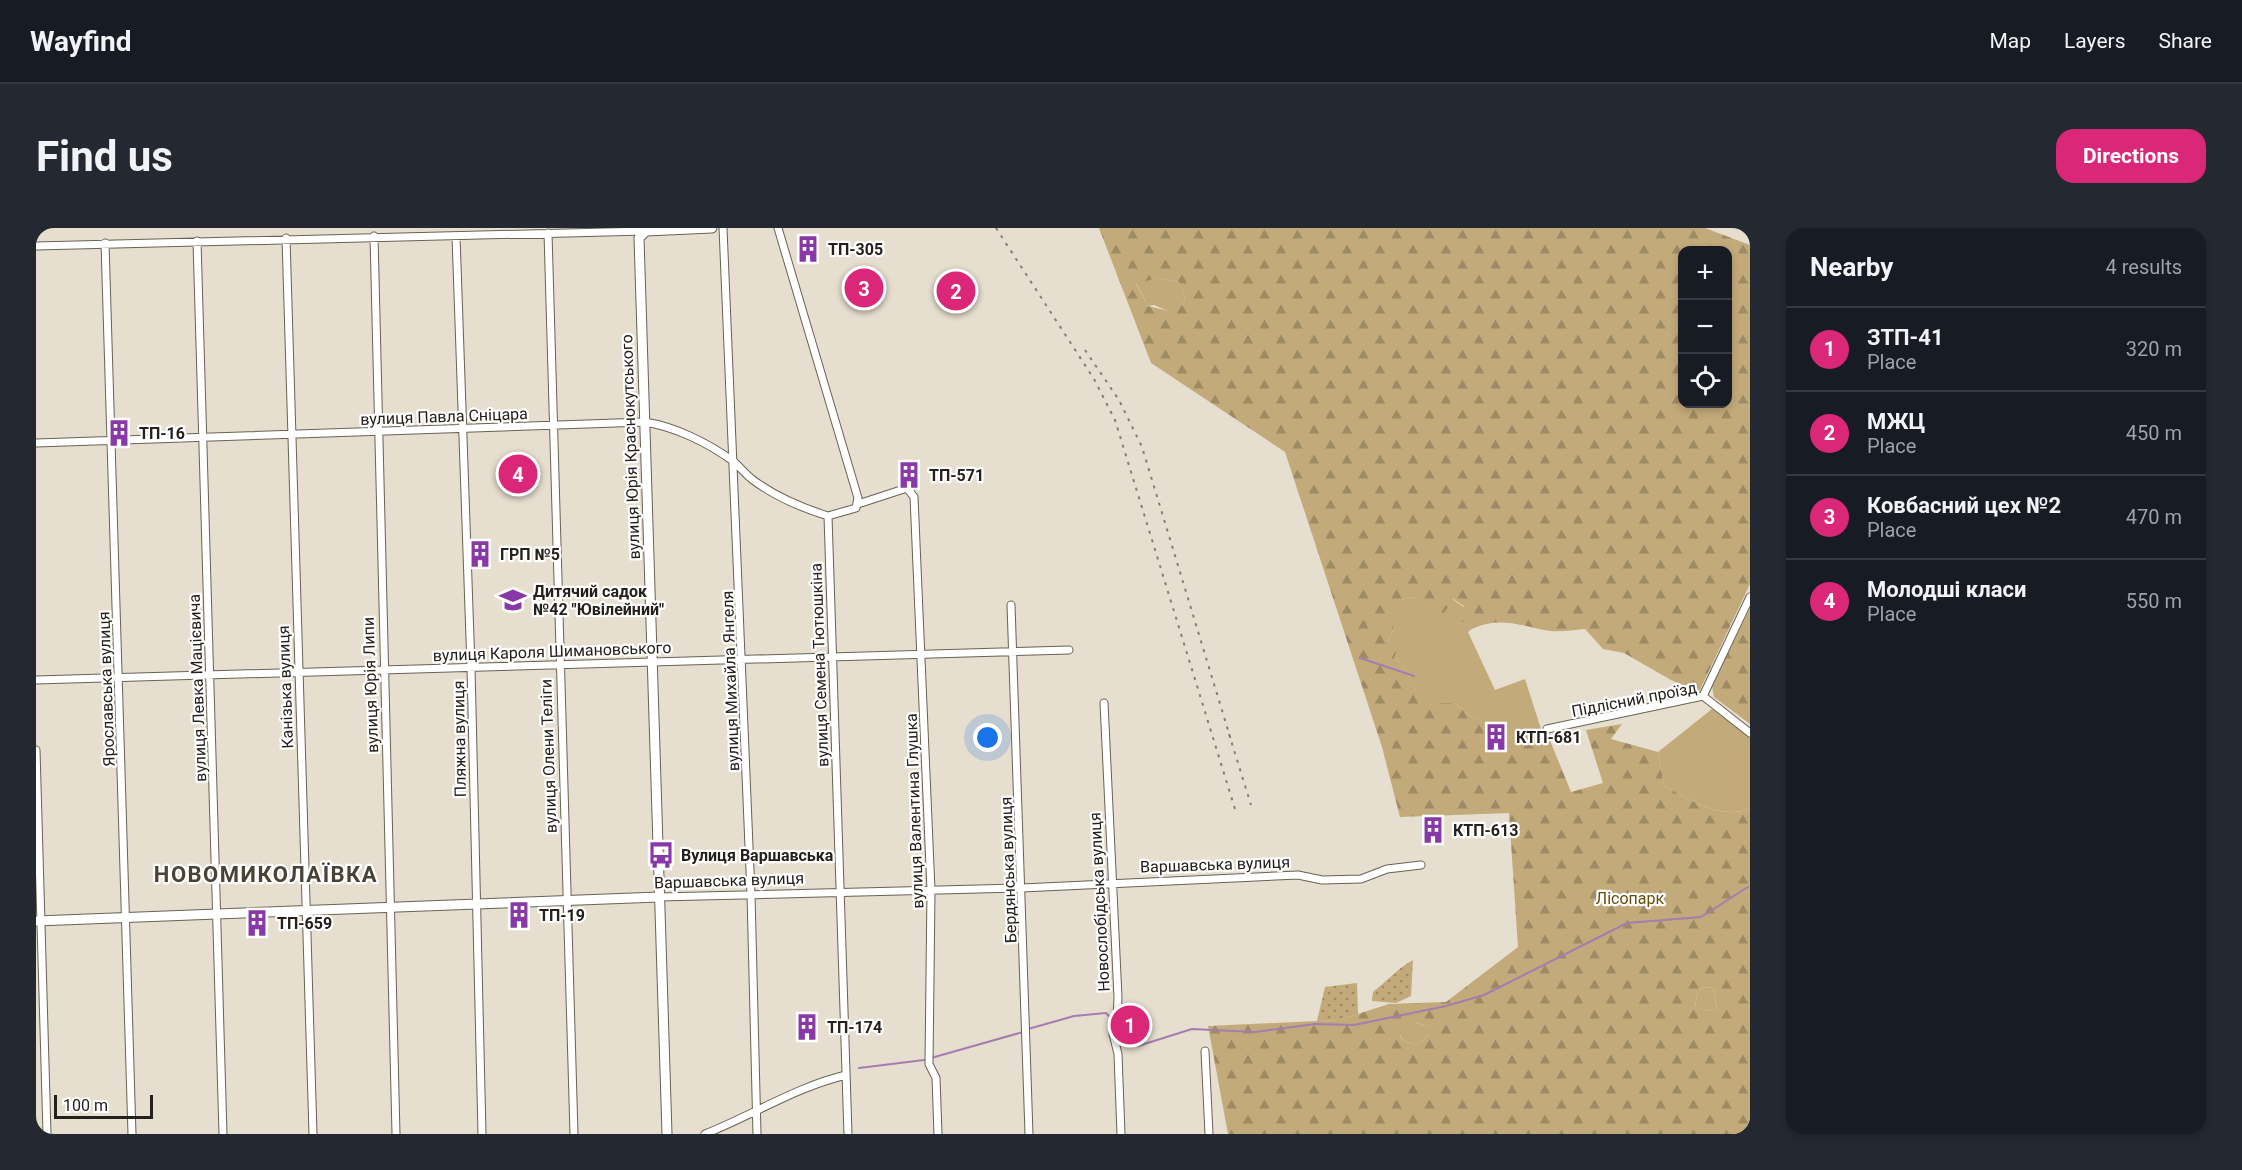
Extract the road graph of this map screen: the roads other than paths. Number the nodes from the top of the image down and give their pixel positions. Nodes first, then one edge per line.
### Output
1 (712, 228) edge
2 (723, 228) edge
3 (778, 228) edge
4 (536, 230) edge
5 (646, 231) junction
6 (548, 233) junction
7 (374, 236) junction
8 (456, 236) junction
9 (286, 238) junction
10 (197, 241) junction
11 (105, 243) junction
12 (36, 246) edge
13 (644, 422) junction
14 (553, 427) junction
15 (463, 430) junction
16 (376, 431) junction
17 (293, 434) junction
18 (204, 438) junction
19 (112, 440) junction
20 (36, 443) edge
21 (735, 463) junction
22 (858, 504) junction
23 (828, 516) junction
24 (1750, 597) edge
25 (1011, 604) dead end
26 (1069, 650) dead end
27 (1013, 653) junction
28 (922, 654) junction
29 (832, 657) junction
30 (742, 659) junction
31 (651, 662) junction
32 (559, 665) junction
33 (471, 667) junction
34 (383, 670) junction
35 (298, 673) junction
36 (210, 674) junction
37 (119, 677) junction
38 (36, 680) edge
39 (1703, 696) junction
40 (1104, 704) dead end
41 (1547, 729) dead end
42 (1750, 733) edge
43 (36, 750) edge
44 (1421, 865) dead end
45 (1112, 883) junction
46 (1022, 888) junction
47 (931, 890) junction
48 (840, 891) junction
49 (751, 894) junction
50 (659, 897) junction
51 (567, 901) junction
52 (476, 904) junction
53 (389, 907) junction
54 (306, 910) junction
55 (218, 912) junction
56 (126, 916) junction
57 (39, 920) edge
58 (1204, 1051) dead end
59 (846, 1075) junction
60 (756, 1110) junction
61 (47, 1134) edge
62 (132, 1134) edge
63 (223, 1134) edge
64 (313, 1134) edge
65 (396, 1134) edge
66 (482, 1134) edge
67 (574, 1134) edge
68 (667, 1134) edge
69 (705, 1134) edge
70 (757, 1134) edge
71 (848, 1134) edge
72 (938, 1134) edge
73 (1029, 1134) edge
74 (1120, 1134) edge
75 (1209, 1134) edge

1 - 5 street
2 - 21 street, вулиця Михайла Янгеля
3 - 22 street
4 - 6 street
4 - 8 street
5 - 6 street
5 - 13 street, вулиця Юрія Краснокутського
6 - 14 street, вулиця Олени Теліги
7 - 8 street
7 - 9 street
7 - 16 street, вулиця Юрія Липи
8 - 15 street, Пляжна вулиця
9 - 10 street
9 - 17 street, Канізька вулиця
10 - 11 street
10 - 18 street, вулиця Левка Мацієвича
11 - 12 street
11 - 19 street, Ярославська вулиця
13 - 14 street, вулиця Павла Сніцара
13 - 21 street, вулиця Павла Сніцара
13 - 31 street, вулиця Юрія Краснокутського
14 - 15 street, вулиця Павла Сніцара
14 - 32 street, вулиця Олени Теліги
15 - 16 street, вулиця Павла Сніцара
15 - 33 street, Пляжна вулиця
16 - 17 street, вулиця Павла Сніцара
16 - 34 street, вулиця Юрія Липи
17 - 18 street, вулиця Павла Сніцара
17 - 35 street, Канізька вулиця
18 - 19 street, вулиця Павла Сніцара
18 - 36 street, вулиця Левка Мацієвича
19 - 20 street, вулиця Павла Сніцара
19 - 37 street, Ярославська вулиця
21 - 23 street, вулиця Павла Сніцара
21 - 30 street, вулиця Михайла Янгеля
22 - 23 street
22 - 28 street, вулиця Валентина Глушка
23 - 29 street, вулиця Семена Тютюшкіна
24 - 39 street
25 - 27 street, Бердянська вулиця
26 - 27 street, вулиця Кароля Шимановського
27 - 28 street, вулиця Кароля Шимановського
27 - 46 street, Бердянська вулиця
28 - 29 street, вулиця Кароля Шимановського
28 - 47 street, вулиця Валентина Глушка
29 - 30 street, вулиця Кароля Шимановського
29 - 48 street, вулиця Семена Тютюшкіна
30 - 31 street, вулиця Кароля Шимановського
30 - 49 street, вулиця Михайла Янгеля
31 - 32 street, вулиця Кароля Шимановського
31 - 50 street, вулиця Юрія Краснокутського
32 - 33 street, вулиця Кароля Шимановського
32 - 51 street, вулиця Олени Теліги
33 - 34 street, вулиця Кароля Шимановського
33 - 52 street, Пляжна вулиця
34 - 35 street, вулиця Кароля Шимановського
34 - 53 street, вулиця Юрія Липи
35 - 36 street, вулиця Кароля Шимановського
35 - 54 street, Канізька вулиця
36 - 37 street, вулиця Кароля Шимановського
36 - 55 street, вулиця Левка Мацієвича
37 - 38 street, вулиця Кароля Шимановського
37 - 56 street, Ярославська вулиця
39 - 41 street, Підлісний проїзд
39 - 42 street, Підлісний проїзд
40 - 45 street, Новослобідська вулиця
43 - 57 street
44 - 45 street, Варшавська вулиця
45 - 46 street, Варшавська вулиця
45 - 74 street, Новослобідська вулиця
46 - 47 street, Варшавська вулиця
46 - 73 street, Бердянська вулиця
47 - 48 street, Варшавська вулиця
47 - 72 street, вулиця Валентина Глушка
48 - 49 street, Варшавська вулиця
48 - 59 street, вулиця Семена Тютюшкіна
49 - 50 street, Варшавська вулиця
49 - 60 street, вулиця Михайла Янгеля
50 - 51 street, Варшавська вулиця
50 - 68 street, вулиця Юрія Краснокутського
51 - 52 street, Варшавська вулиця
51 - 67 street, вулиця Олени Теліги
52 - 53 street, Варшавська вулиця
52 - 66 street, Пляжна вулиця
53 - 54 street, Варшавська вулиця
53 - 65 street, вулиця Юрія Липи
54 - 55 street, Варшавська вулиця
54 - 64 street, Канізька вулиця
55 - 56 street, Варшавська вулиця
55 - 63 street, вулиця Левка Мацієвича
56 - 57 street, Варшавська вулиця
56 - 62 street, Ярославська вулиця
57 - 61 street
58 - 75 street
59 - 60 street
59 - 71 street, вулиця Семена Тютюшкіна
60 - 69 street
60 - 70 street, вулиця Михайла Янгеля

